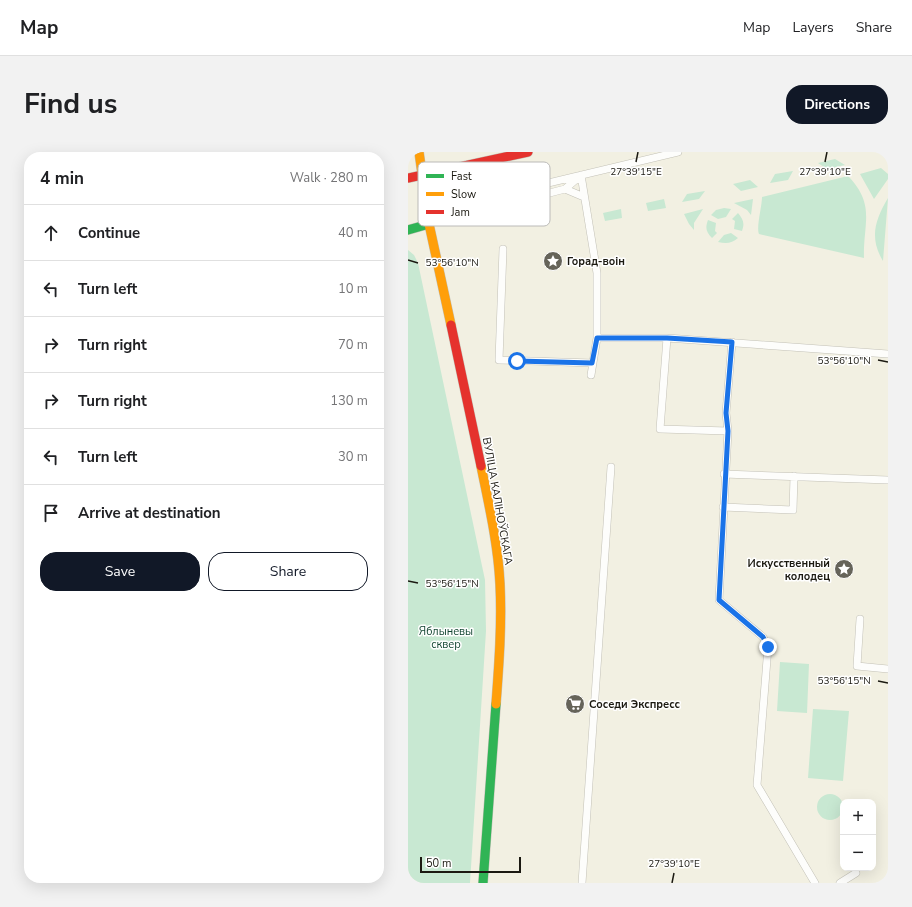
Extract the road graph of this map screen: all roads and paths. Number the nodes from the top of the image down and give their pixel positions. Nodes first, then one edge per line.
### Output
1 (420, 152) edge
2 (528, 152) edge
3 (678, 152) edge
4 (421, 162) edge
5 (480, 162) edge
6 (580, 176) junction
7 (410, 181) edge
8 (550, 183) edge
9 (565, 189) junction
10 (550, 193) edge
11 (584, 197) junction
12 (418, 199) edge
13 (422, 226) edge
14 (429, 226) edge
15 (408, 230) edge
16 (503, 249) dead end
17 (597, 338) junction
18 (667, 338) junction
19 (732, 342) junction
20 (888, 354) edge
21 (592, 363) junction
22 (591, 375) dead end
23 (728, 431) junction
24 (611, 467) dead end
25 (724, 474) junction
26 (794, 476) junction
27 (888, 480) edge
28 (723, 507) junction
29 (860, 618) dead end
30 (888, 669) edge
31 (856, 873) dead end
32 (484, 883) edge
33 (582, 883) edge
34 (816, 883) edge
35 (840, 883) edge

1 - 4 main road, ВУЛІЦА КАЛІНОЎСКАГА
2 - 5 main road
3 - 6 lane
6 - 8 lane
6 - 9 lane
6 - 11 lane
7 - 12 main road, ВУЛІЦА КАЛІНОЎСКАГА
9 - 10 lane
9 - 11 lane
11 - 17 lane
13 - 15 main road
14 - 32 main road, ВУЛІЦА КАЛІНОЎСКАГА
16 - 21 lane
17 - 18 lane
17 - 21 lane
18 - 19 lane
18 - 23 lane
19 - 20 lane
19 - 23 lane
21 - 22 lane
23 - 25 lane
24 - 33 lane
25 - 26 lane
25 - 28 lane
26 - 27 lane
26 - 28 lane
28 - 34 lane
29 - 30 lane
31 - 35 lane

